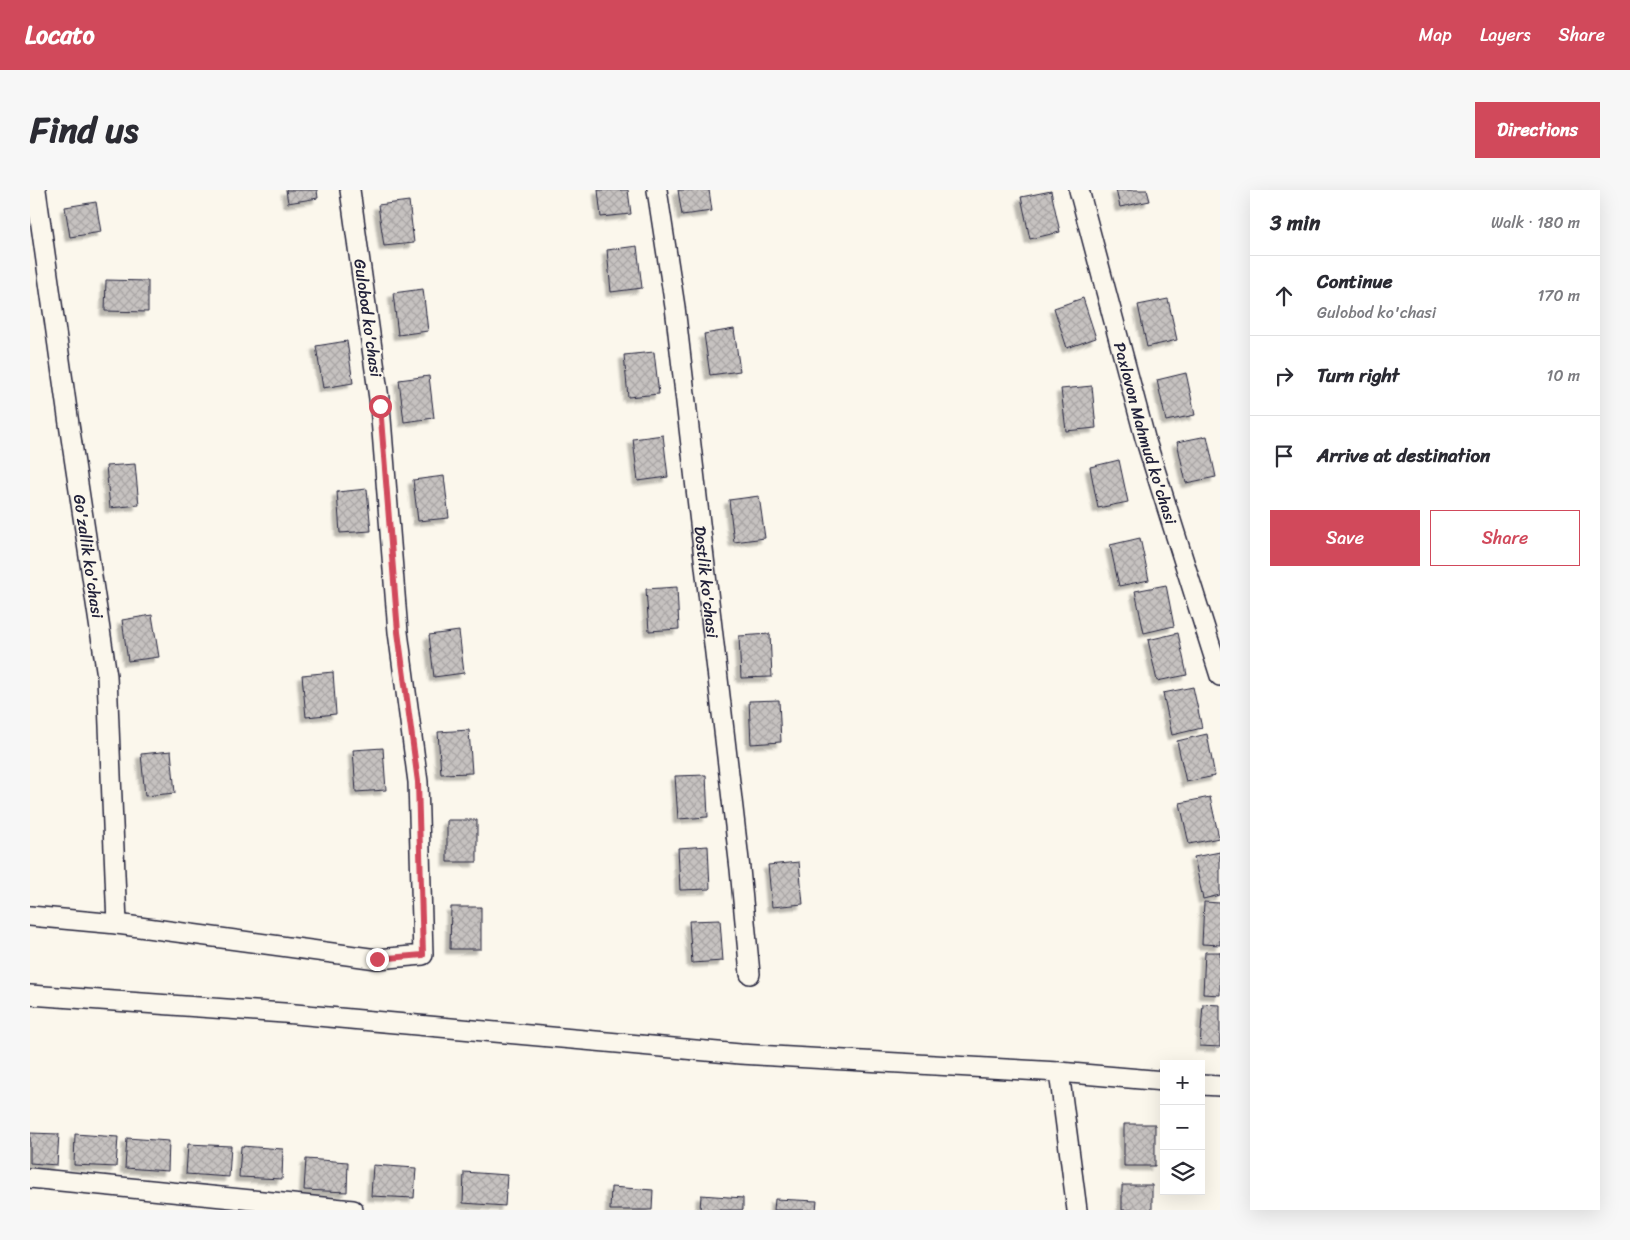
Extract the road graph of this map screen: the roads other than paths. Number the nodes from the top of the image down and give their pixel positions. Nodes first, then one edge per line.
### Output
1 (36, 190) edge
2 (350, 190) edge
3 (657, 190) edge
4 (1080, 190) edge
5 (1220, 676) edge
6 (30, 916) edge
7 (117, 924) junction
8 (750, 974) dead end
9 (30, 995) edge
10 (1059, 1072) junction
11 (1160, 1081) edge
12 (1205, 1085) edge
13 (1220, 1086) edge
14 (30, 1178) edge
15 (353, 1210) edge
16 (1077, 1210) edge

1 - 7 street, Go'zallik ko'chasi
2 - 7 street, Gulobod ko'chasi
3 - 8 street, Dostlik ko'chasi
4 - 5 street, Paxlovon Mahmud ko'chasi
6 - 7 street
9 - 10 street
10 - 11 street
10 - 16 street
12 - 13 street
14 - 15 street

